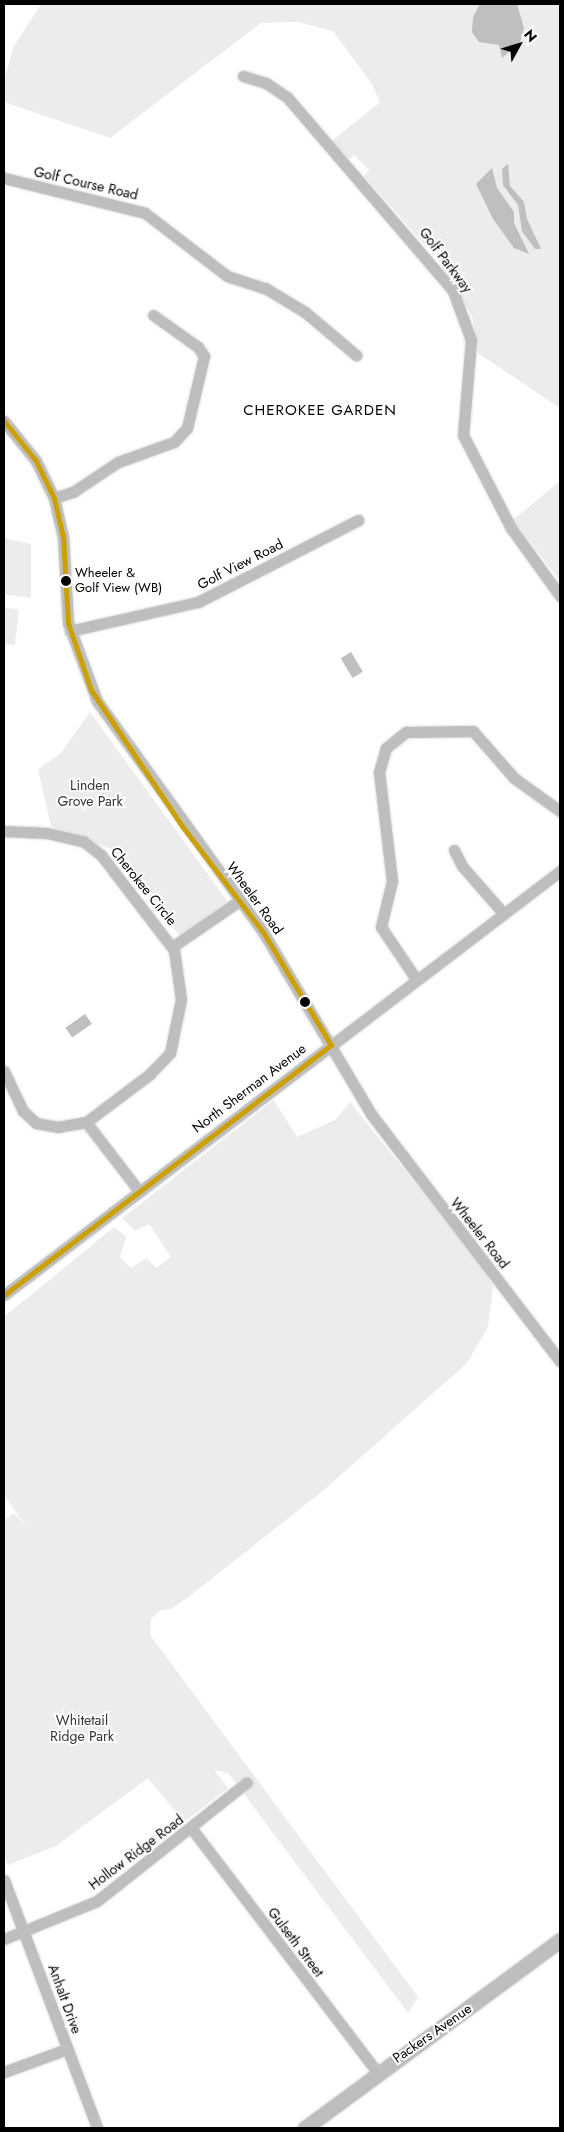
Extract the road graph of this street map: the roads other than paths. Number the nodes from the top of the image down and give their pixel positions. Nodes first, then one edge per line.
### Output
1 (242, 76) dead end
2 (4, 178) edge
3 (153, 315) dead end
4 (356, 355) dead end
5 (4, 421) edge
6 (54, 498) junction
7 (358, 520) dead end
8 (560, 596) edge
9 (70, 631) junction
10 (560, 811) edge
11 (4, 830) edge
12 (454, 850) dead end
13 (560, 871) edge
14 (240, 900) junction
15 (504, 913) junction
16 (172, 947) junction
17 (416, 979) junction
18 (331, 1045) junction
19 (4, 1071) edge
20 (86, 1122) junction
21 (139, 1191) junction
22 (4, 1295) edge
23 (560, 1361) edge
24 (247, 1782) dead end
25 (192, 1829) junction
26 (4, 1880) edge
27 (24, 1930) junction
28 (4, 1939) edge
29 (560, 1940) edge
30 (68, 2050) junction
31 (4, 2072) edge
32 (377, 2072) junction
33 (97, 2128) edge
34 (305, 2128) edge

1 - 8 street, Golf Parkway
2 - 4 street, Golf Course Road
3 - 6 street
5 - 6 street, Wheeler Road
6 - 9 street, Wheeler Road
7 - 9 street, Golf View Road
9 - 14 street, Wheeler Road
10 - 17 street
11 - 16 street, Cherokee Circle
12 - 15 street
13 - 15 street, North Sherman Avenue
14 - 16 street, Cherokee Circle
14 - 18 street, Wheeler Road
15 - 17 street, North Sherman Avenue
16 - 20 street, Cherokee Circle
17 - 18 street, North Sherman Avenue
18 - 21 street, North Sherman Avenue
18 - 23 street, Wheeler Road
19 - 20 street, Cherokee Circle
20 - 21 street
21 - 22 street, North Sherman Avenue
24 - 25 street, Hollow Ridge Road
25 - 27 street, Hollow Ridge Road
25 - 32 street, Gulseth Street
26 - 27 street, Anhalt Drive
27 - 28 street, Hollow Ridge Road
27 - 30 street, Anhalt Drive
29 - 32 main road, Packers Avenue
30 - 31 street
30 - 33 street, Anhalt Drive
32 - 34 main road, Packers Avenue

